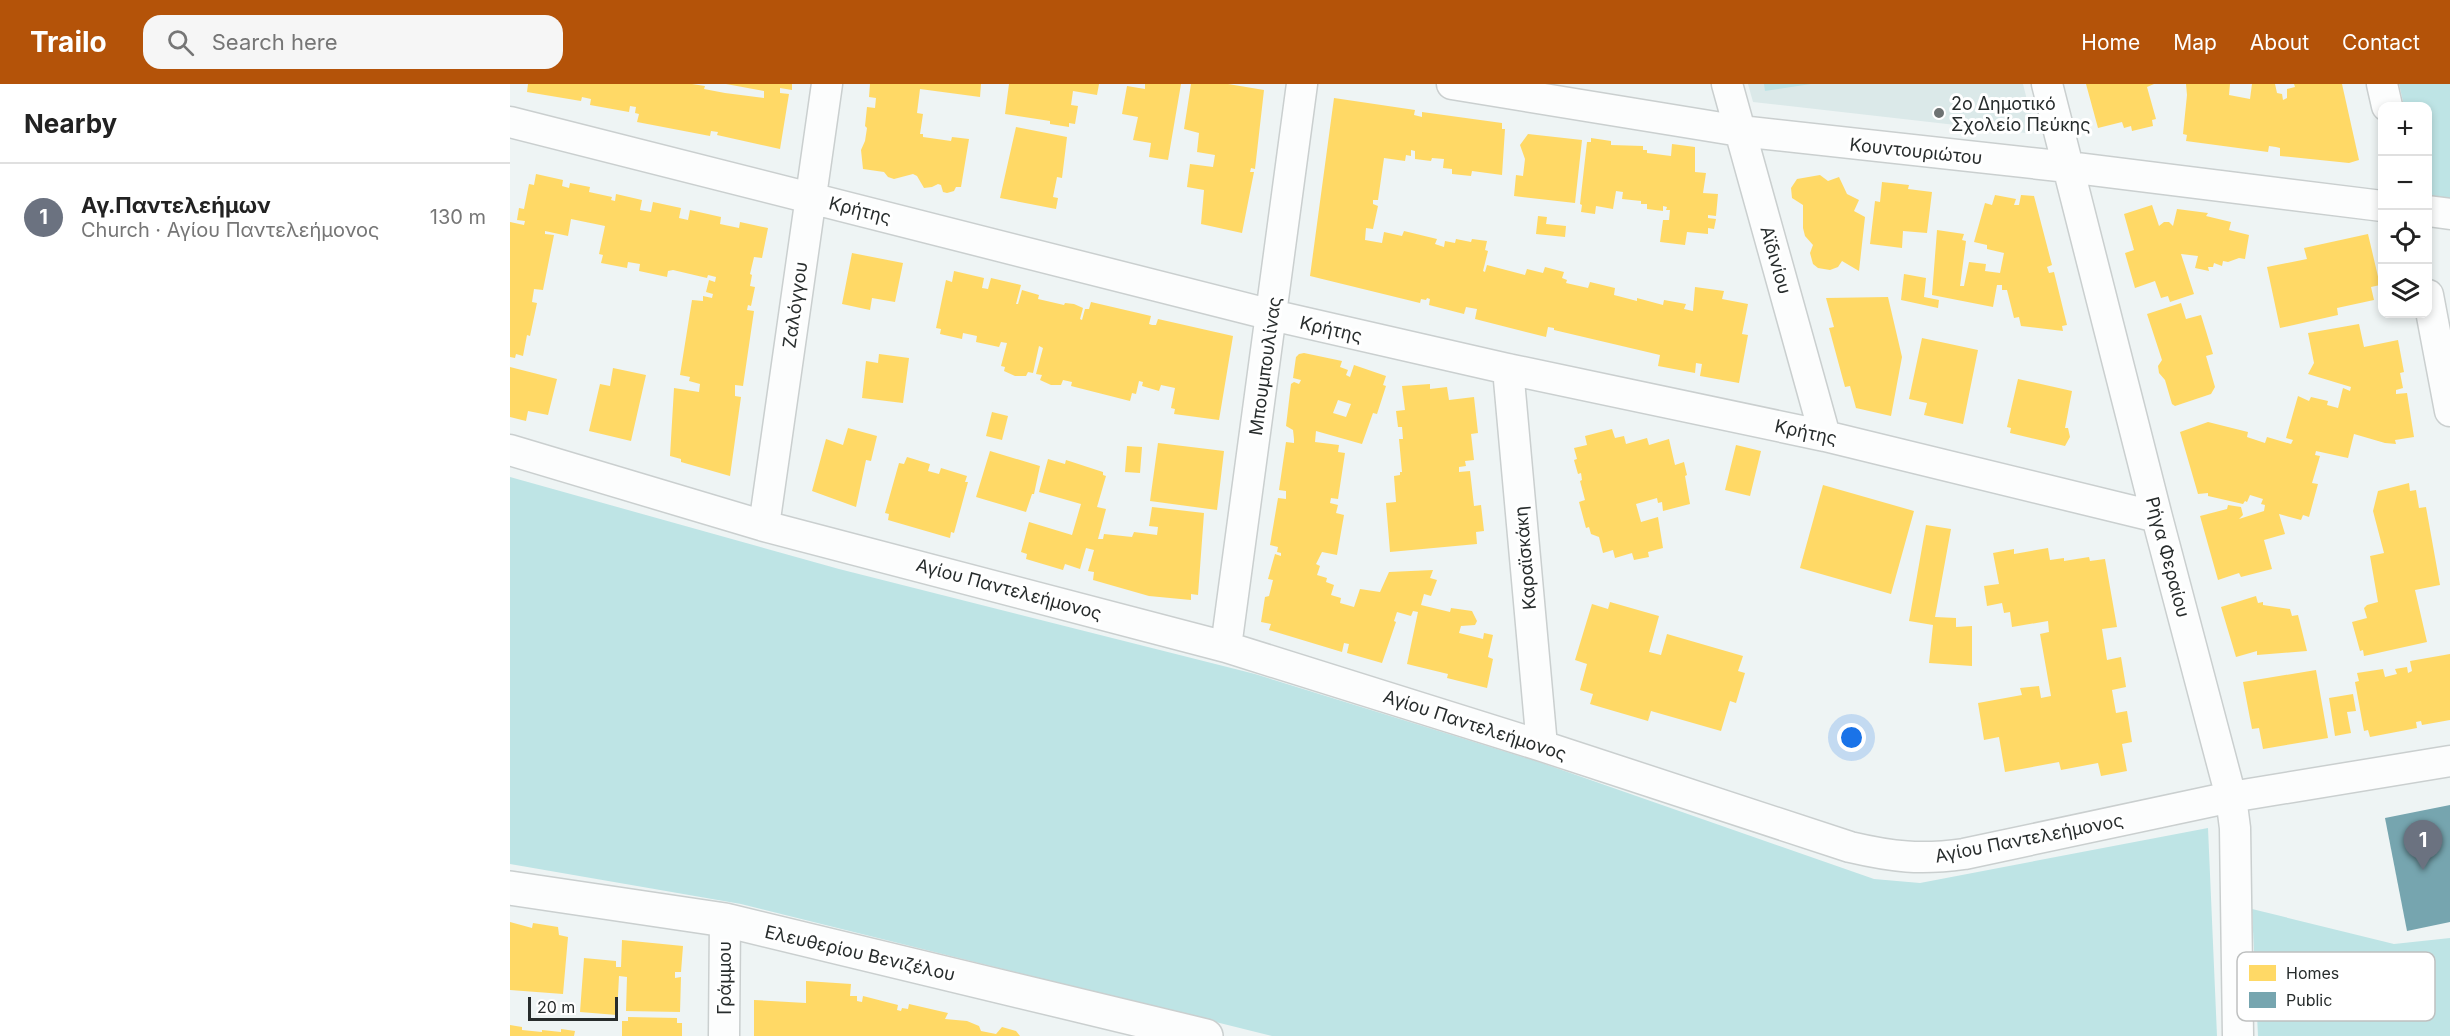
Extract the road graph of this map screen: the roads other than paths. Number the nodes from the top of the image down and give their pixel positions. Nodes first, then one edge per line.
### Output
1 (827, 84) edge
2 (1302, 84) edge
3 (1452, 84) edge
4 (1726, 84) edge
5 (2047, 84) edge
6 (2382, 84) edge
7 (2386, 102) edge
8 (510, 122) edge
9 (1740, 131) junction
10 (2068, 167) junction
11 (810, 197) junction
12 (2378, 206) edge
13 (2432, 212) edge
14 (2450, 214) edge
15 (1272, 315) junction
16 (2432, 318) edge
17 (1508, 369) junction
18 (2450, 411) edge
19 (1825, 436) junction
20 (510, 450) edge
21 (2157, 517) junction
22 (764, 526) junction
23 (1226, 647) junction
24 (1542, 746) junction
25 (2450, 761) edge
26 (2231, 797) junction
27 (510, 888) edge
28 (725, 920) junction
29 (2237, 967) edge
30 (2238, 1021) edge
31 (1188, 1034) edge
32 (724, 1036) edge
33 (2238, 1036) edge

1 - 11 street, Ζαλόγγου
2 - 15 street, Μπουμπουλίνας
3 - 9 street, Κουντουριώτου
4 - 9 street, Αϊδινίου
5 - 10 street, Ρήγα Φεραίου
6 - 7 street
8 - 11 street, Κρήτης
9 - 10 street, Κουντουριώτου
9 - 19 street, Αϊδινίου
10 - 12 street, Κουντουριώτου
10 - 21 street, Ρήγα Φεραίου
11 - 15 street, Κρήτης
11 - 22 street, Ζαλόγγου
13 - 14 street
15 - 17 street, Κρήτης
15 - 23 street, Μπουμπουλίνας
16 - 18 street
17 - 19 street, Κρήτης
17 - 24 street, Καραϊσκάκη
19 - 21 street, Κρήτης
20 - 22 street, Αγίου Παντελεήμονος
21 - 26 street, Ρήγα Φεραίου
22 - 23 street, Αγίου Παντελεήμονος
23 - 24 street, Αγίου Παντελεήμονος
24 - 26 street, Αγίου Παντελεήμονος
25 - 26 street, Αγίου Παντελεήμονος
26 - 29 street, Ρήγα Φεραίου
27 - 28 street, Ελευθερίου Βενιζέλου
28 - 31 street, Ελευθερίου Βενιζέλου
28 - 32 street, Γράμμου
30 - 33 street, Ρήγα Φεραίου

